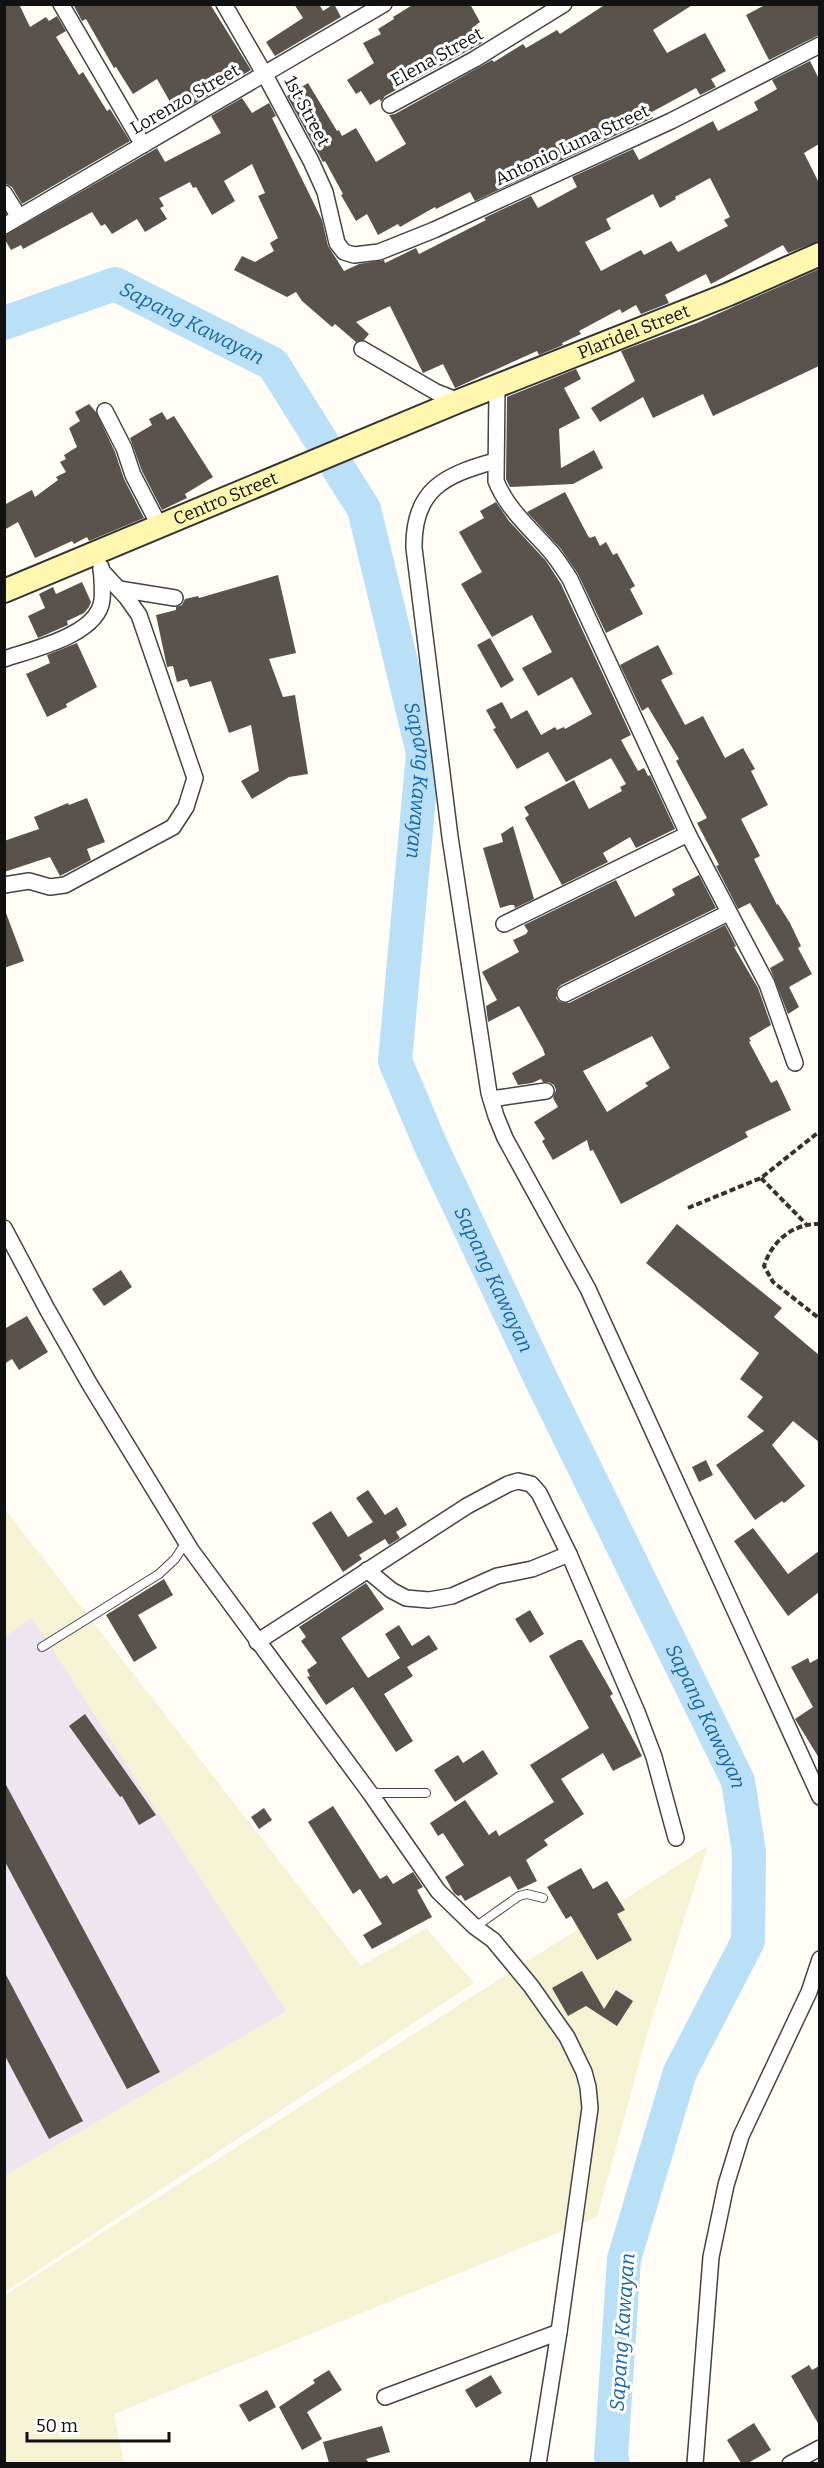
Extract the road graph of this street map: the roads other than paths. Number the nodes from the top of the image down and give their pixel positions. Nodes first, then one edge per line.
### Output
1 (61, 4) edge
2 (224, 4) edge
3 (384, 4) edge
4 (564, 4) edge
5 (819, 45) edge
6 (265, 75) junction
7 (390, 105) dead end
8 (143, 145) junction
9 (4, 193) edge
10 (19, 217) junction
11 (4, 226) edge
12 (338, 243) joint
13 (819, 254) edge
14 (362, 349) dead end
15 (497, 387) junction
16 (453, 404) junction
17 (105, 411) dead end
18 (495, 462) junction
19 (159, 527) junction
20 (100, 561) junction
21 (119, 589) junction
22 (4, 591) edge
23 (175, 598) dead end
24 (4, 659) edge
25 (688, 834) junction
26 (4, 885) edge
27 (728, 913) junction
28 (504, 924) dead end
29 (565, 994) dead end
30 (795, 1063) dead end
31 (546, 1090) dead end
32 (490, 1099) junction
33 (4, 1228) edge
34 (186, 1542) junction
35 (569, 1554) junction
36 (367, 1570) junction
37 (257, 1642) junction
38 (42, 1647) dead end
39 (369, 1793) junction
40 (426, 1793) dead end
41 (819, 1797) edge
42 (676, 1838) dead end
43 (543, 1898) dead end
44 (475, 1927) junction
45 (819, 1959) edge
46 (559, 2332) junction
47 (385, 2397) dead end
48 (819, 2448) edge
49 (538, 2463) edge
50 (695, 2463) edge
51 (790, 2463) edge

1 - 8 street
2 - 6 street, 1st Street
3 - 6 street, Lorenzo Street
4 - 7 street, Elena Street
5 - 12 street, Antonio Luna Street
6 - 8 street, Lorenzo Street
6 - 12 street, 1st Street
8 - 10 street, Lorenzo Street
9 - 10 street
10 - 11 street, Lorenzo Street
13 - 15 street, Plaridel Street
14 - 16 street
15 - 16 street, Plaridel Street
15 - 18 street
16 - 19 street, Centro Street
17 - 19 street
18 - 25 street
18 - 32 street
19 - 20 street, Centro Street
20 - 21 street
20 - 22 street, Centro Street
20 - 24 street
21 - 23 street
21 - 26 street
25 - 27 street
25 - 28 street
27 - 29 street
27 - 30 street
31 - 32 street
32 - 41 street
33 - 34 street
34 - 37 street
34 - 38 lane
35 - 36 street
35 - 36 street
35 - 42 street
36 - 37 street
37 - 39 street
39 - 40 lane
39 - 44 street
43 - 44 lane
44 - 46 street
45 - 50 street
46 - 47 street
46 - 49 street
48 - 51 street

